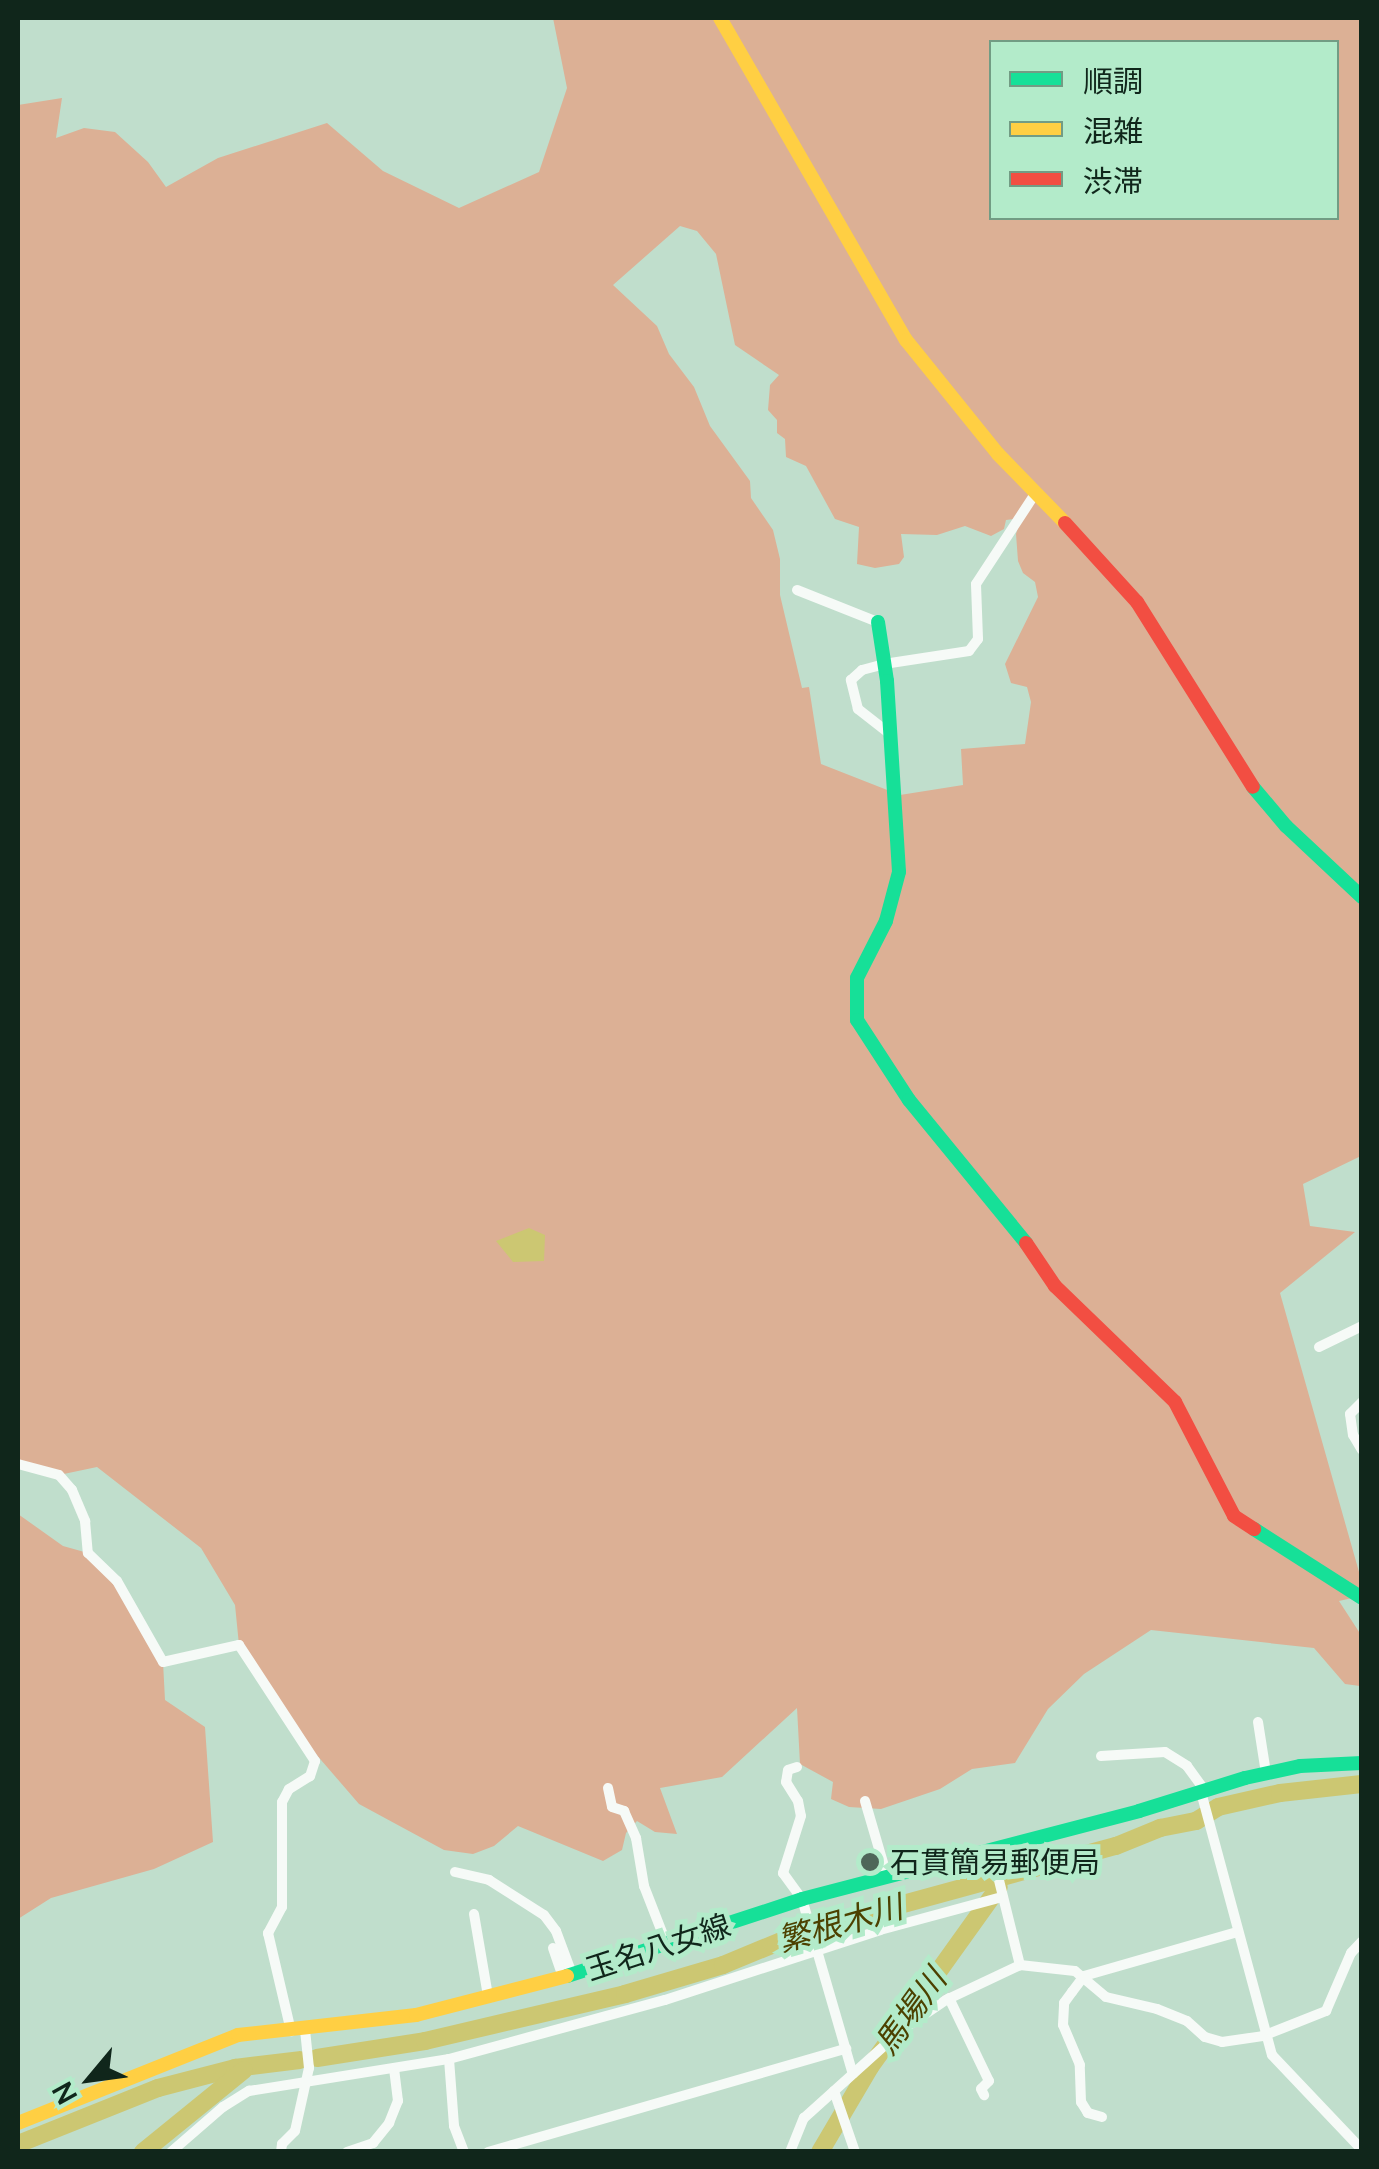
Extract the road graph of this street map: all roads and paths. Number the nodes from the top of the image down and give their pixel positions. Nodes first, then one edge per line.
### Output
1 (720, 18) edge
2 (1035, 494) junction
3 (798, 590) dead end
4 (878, 622) joint
5 (884, 664) junction
6 (890, 734) junction
7 (1362, 897) edge
8 (1362, 1326) edge
9 (1320, 1347) dead end
10 (1362, 1402) edge
11 (1362, 1450) edge
12 (18, 1464) edge
13 (1362, 1598) edge
14 (1258, 1722) dead end
15 (1101, 1756) dead end
16 (1362, 1762) edge
17 (797, 1768) dead end
18 (1266, 1773) junction
19 (608, 1788) dead end
20 (1203, 1795) junction
21 (865, 1801) dead end
22 (991, 1850) junction
23 (455, 1872) dead end
24 (886, 1876) junction
25 (1002, 1897) junction
26 (802, 1899) junction
27 (474, 1914) dead end
28 (1237, 1932) junction
29 (1362, 1942) edge
30 (666, 1946) junction
31 (553, 1948) dead end
32 (818, 1950) junction
33 (1020, 1965) junction
34 (568, 1975) junction
35 (1084, 1976) junction
36 (488, 1996) junction
37 (950, 1998) junction
38 (298, 2030) junction
39 (1263, 2036) junction
40 (846, 2049) junction
41 (449, 2058) junction
42 (394, 2069) junction
43 (852, 2074) junction
44 (306, 2084) junction
45 (834, 2090) junction
46 (984, 2094) dead end
47 (1102, 2117) dead end
48 (18, 2124) edge
49 (1362, 2150) edge
50 (172, 2152) edge
51 (281, 2152) edge
52 (347, 2152) edge
53 (464, 2152) edge
54 (488, 2152) edge
55 (790, 2152) edge
56 (855, 2152) edge

1 - 2 street
2 - 5 street
2 - 7 street
3 - 4 street
4 - 5 street
5 - 6 street
5 - 6 street
6 - 13 street
8 - 9 street
10 - 11 street
12 - 38 street
14 - 18 street
15 - 20 street
16 - 18 street, 玉名八女線
17 - 26 street
18 - 20 street, 玉名八女線
19 - 30 street
20 - 22 street, 玉名八女線
20 - 28 street
21 - 24 street
22 - 24 street, 玉名八女線
22 - 25 street
23 - 34 street
24 - 26 street, 玉名八女線
25 - 32 street
25 - 33 street
26 - 30 street, 玉名八女線
26 - 32 street
27 - 36 street
28 - 35 street
28 - 39 street
29 - 39 street
30 - 34 street, 玉名八女線
31 - 34 street
32 - 40 street
32 - 41 street
33 - 35 street
33 - 37 street
34 - 36 street, 玉名八女線
35 - 39 street
35 - 47 street
36 - 38 street, 玉名八女線
37 - 43 street
37 - 46 street
38 - 44 street
38 - 48 street, 玉名八女線
39 - 49 street
40 - 43 street
40 - 54 street
41 - 42 street
41 - 53 street
42 - 44 street
42 - 52 street
43 - 45 street
44 - 50 street
44 - 51 street
45 - 55 street
45 - 56 street

